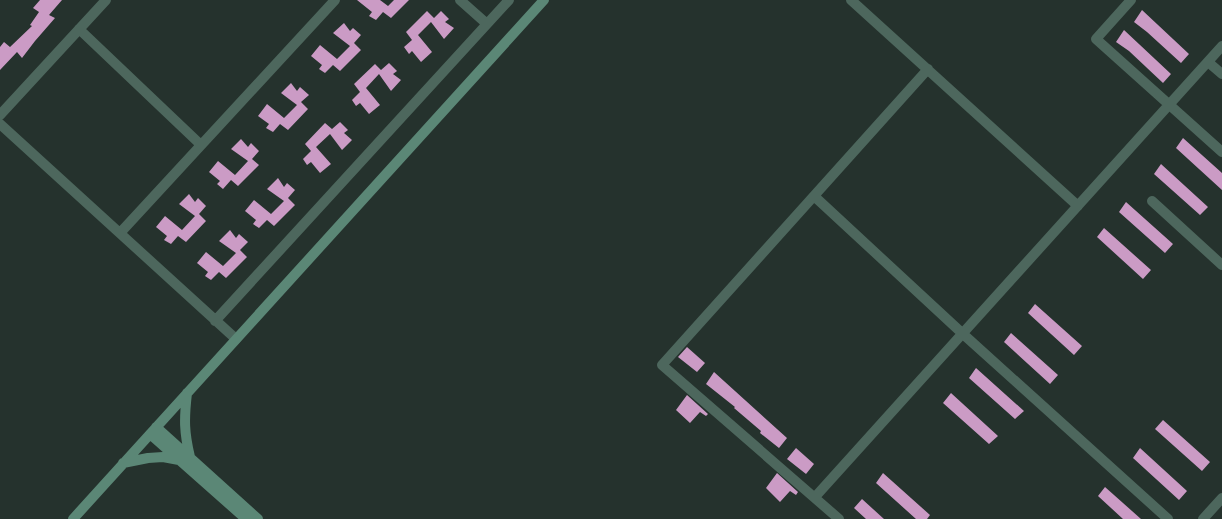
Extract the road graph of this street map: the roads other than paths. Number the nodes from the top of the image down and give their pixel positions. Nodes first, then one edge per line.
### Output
1 (106, 0) edge
2 (335, 0) edge
3 (460, 0) edge
4 (509, 0) edge
5 (544, 0) edge
6 (852, 0) edge
7 (1131, 0) edge
8 (487, 24) junction
9 (79, 29) junction
10 (1222, 46) edge
11 (1208, 62) junction
12 (928, 69) junction
13 (1222, 74) edge
14 (1169, 104) junction
15 (0, 116) edge
16 (0, 124) edge
17 (201, 145) junction
18 (1222, 152) edge
19 (814, 196) junction
20 (1152, 201) dead end
21 (1078, 206) junction
22 (120, 233) junction
23 (1222, 265) edge
24 (215, 321) junction
25 (963, 334) junction
26 (236, 339) junction
27 (187, 393) junction
28 (153, 430) junction
29 (186, 459) junction
30 (124, 463) junction
31 (815, 497) junction
32 (1222, 498) edge
33 (73, 519) edge
34 (246, 519) edge
35 (258, 519) edge
36 (839, 519) edge
37 (1168, 519) edge
38 (1203, 519) edge

1 - 9 street
2 - 17 street
3 - 8 street
4 - 8 street
5 - 26 street
6 - 12 street
7 - 14 street
8 - 24 street
9 - 15 street
9 - 17 street
10 - 11 street
11 - 13 street
11 - 14 street
12 - 19 street
12 - 21 street
14 - 18 street
14 - 21 street
16 - 22 street
17 - 22 street
19 - 25 street
19 - 31 street
20 - 23 street
21 - 25 street
22 - 24 street
24 - 26 street
25 - 31 street
25 - 37 street
26 - 27 street
27 - 28 street
27 - 29 street
28 - 29 street
28 - 30 street
29 - 30 street
29 - 34 street
29 - 35 street
30 - 33 street
31 - 36 street
32 - 38 street

